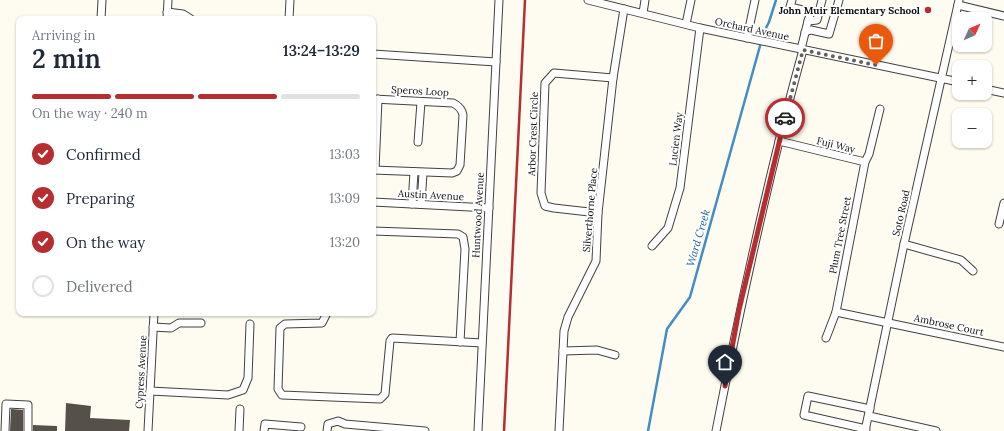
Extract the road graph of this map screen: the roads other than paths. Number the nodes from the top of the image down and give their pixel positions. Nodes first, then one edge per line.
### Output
1 (102, 0) edge
2 (168, 0) edge
3 (290, 0) edge
4 (499, 0) edge
5 (588, 0) edge
6 (645, 0) edge
7 (691, 0) edge
8 (755, 0) edge
9 (792, 0) edge
10 (820, 0) edge
11 (839, 0) edge
12 (959, 3) edge
13 (624, 9) junction
14 (643, 14) junction
15 (101, 16) edge
16 (167, 16) edge
17 (186, 16) edge
18 (289, 16) edge
19 (1004, 16) edge
20 (808, 21) junction
21 (686, 24) junction
22 (700, 28) junction
23 (805, 32) junction
24 (746, 38) junction
25 (802, 49) junction
26 (376, 54) edge
27 (496, 62) junction
28 (614, 78) junction
29 (942, 78) junction
30 (952, 80) edge
31 (992, 90) edge
32 (1004, 93) edge
33 (376, 99) edge
34 (421, 102) junction
35 (880, 109) dead end
36 (779, 141) junction
37 (418, 142) dead end
38 (865, 162) junction
39 (376, 170) edge
40 (414, 172) junction
41 (423, 173) junction
42 (376, 202) edge
43 (1004, 203) edge
44 (412, 204) junction
45 (421, 204) junction
46 (489, 208) junction
47 (598, 213) junction
48 (999, 224) dead end
49 (376, 231) edge
50 (904, 244) junction
51 (652, 246) dead end
52 (973, 270) dead end
53 (836, 312) junction
54 (154, 316) edge
55 (326, 316) edge
56 (201, 323) dead end
57 (889, 323) junction
58 (250, 324) dead end
59 (153, 327) junction
60 (826, 338) dead end
61 (460, 342) junction
62 (482, 343) junction
63 (1004, 347) edge
64 (563, 351) junction
65 (615, 355) dead end
66 (150, 392) junction
67 (240, 410) dead end
68 (869, 412) junction
69 (301, 426) dead end
70 (866, 430) edge
71 (5, 431) edge
72 (28, 431) edge
73 (148, 431) edge
74 (239, 431) edge
75 (264, 431) edge
76 (327, 431) edge
77 (425, 431) edge
78 (478, 431) edge
79 (559, 431) edge
80 (716, 431) edge
81 (936, 431) edge

1 - 15 street
2 - 16 street
3 - 18 street
4 - 27 street, Huntwood Avenue
5 - 13 street, Orchard Avenue
6 - 14 street
7 - 21 street
8 - 24 street
9 - 20 street
10 - 20 street
11 - 23 street
12 - 19 street
12 - 29 street, Soto Road
13 - 14 street, Orchard Avenue
13 - 28 street, Silverthorne Place
14 - 21 street, Orchard Avenue
16 - 17 street
20 - 23 street
21 - 22 street, Orchard Avenue
22 - 24 street, Orchard Avenue
22 - 51 street, Lucien Way
23 - 25 street
24 - 25 street, Orchard Avenue
25 - 29 street, Orchard Avenue
25 - 36 street
26 - 27 street
27 - 46 street, Huntwood Avenue
28 - 47 street, Silverthorne Place
28 - 47 street, Arbor Crest Circle
29 - 30 street, Orchard Avenue
29 - 50 street, Soto Road
31 - 32 street
33 - 34 street, Speros Loop
34 - 37 street
34 - 41 street, Speros Loop
35 - 38 street, Plum Tree Street
36 - 38 street, Fuji Way
36 - 80 street
38 - 53 street, Plum Tree Street
39 - 40 street, Speros Loop
40 - 41 street, Speros Loop
40 - 44 street
41 - 45 street
42 - 44 street, Austin Avenue
43 - 48 street
44 - 45 street, Austin Avenue
45 - 46 street, Austin Avenue
46 - 62 street, Huntwood Avenue
47 - 64 street, Silverthorne Place
49 - 61 street
50 - 52 street
50 - 57 street, Soto Road
53 - 57 street
53 - 60 street, Plum Tree Street
54 - 59 street, Cypress Avenue
55 - 61 street
56 - 59 street
57 - 63 street, Ambrose Court
57 - 68 street, Soto Road
58 - 66 street
59 - 66 street, Cypress Avenue
61 - 62 street
62 - 78 street, Huntwood Avenue
64 - 65 street
64 - 79 street, Silverthorne Place
66 - 73 street, Cypress Avenue
67 - 74 street
68 - 70 street, Soto Road
68 - 70 street
68 - 81 street
69 - 75 street
71 - 72 street
76 - 77 street

